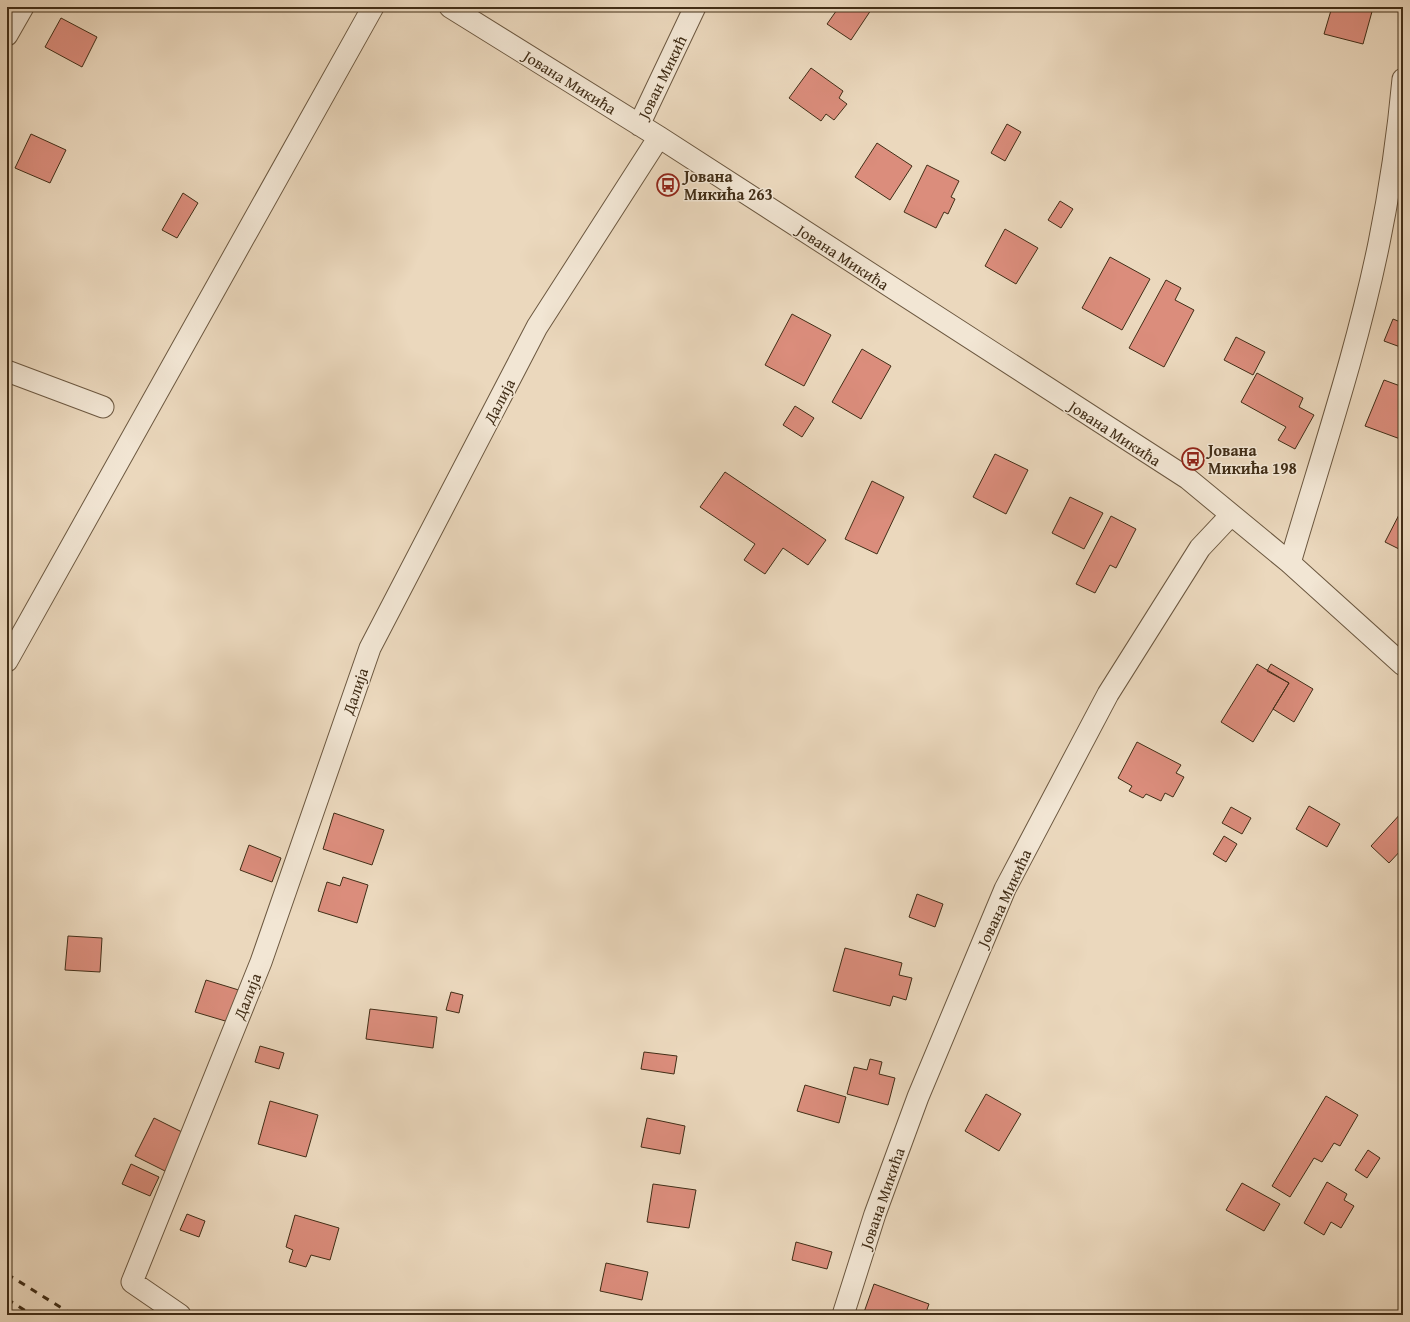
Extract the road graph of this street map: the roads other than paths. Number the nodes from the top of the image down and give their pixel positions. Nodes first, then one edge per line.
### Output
1 (24, 7) edge
2 (373, 7) edge
3 (450, 7) edge
4 (695, 7) edge
5 (7, 35) edge
6 (1403, 79) edge
7 (639, 125) junction
8 (659, 137) junction
9 (7, 371) edge
10 (103, 407) dead end
11 (1231, 515) junction
12 (1290, 563) junction
13 (7, 662) edge
14 (1403, 665) edge
15 (180, 1315) edge
16 (843, 1315) edge

1 - 5 street
2 - 13 street
3 - 7 street, Јована Микића
4 - 7 street, Јован Микић
6 - 12 street
7 - 8 street, Јована Микића
8 - 11 street, Јована Микића
8 - 15 street, Далија
9 - 10 street
11 - 12 street, Јована Микића
11 - 16 street, Јована Микића
12 - 14 street, Јована Микића

